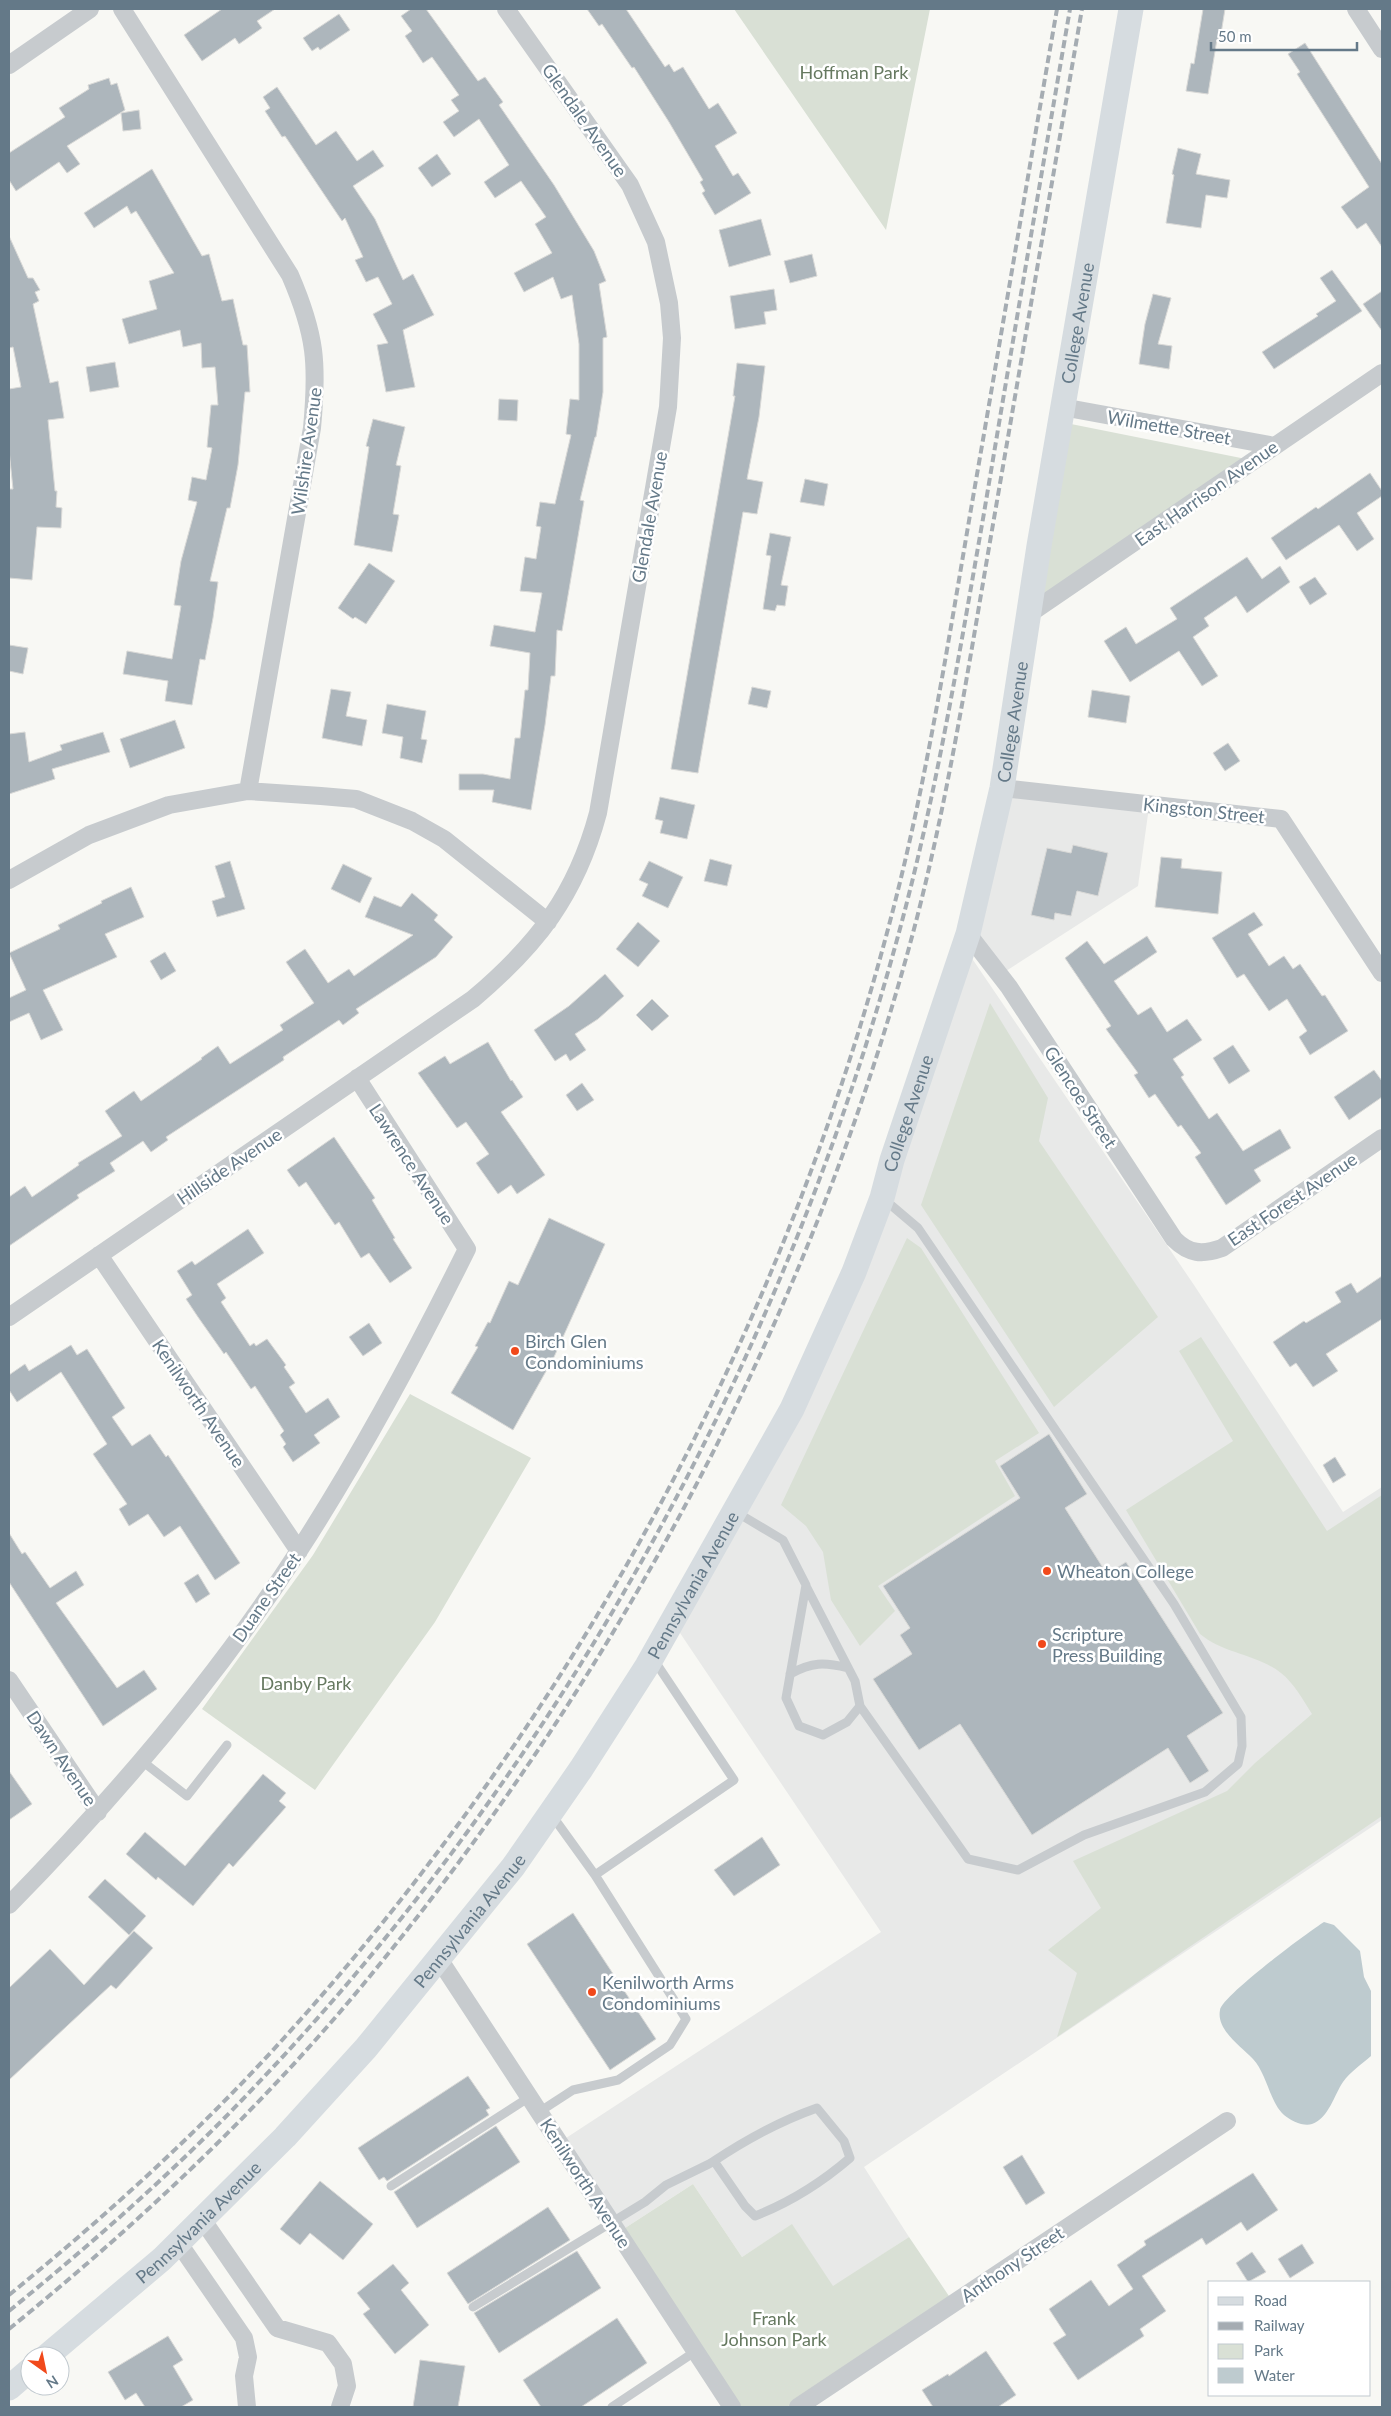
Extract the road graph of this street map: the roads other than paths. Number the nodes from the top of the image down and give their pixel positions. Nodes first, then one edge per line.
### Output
1 (90, 9) edge
2 (122, 9) edge
3 (506, 9) edge
4 (1131, 9) edge
5 (1356, 9) edge
6 (1382, 49) edge
7 (9, 65) edge
8 (1382, 373) edge
9 (1062, 407) junction
10 (1275, 446) junction
11 (1030, 614) junction
12 (1002, 788) junction
13 (248, 791) junction
14 (9, 880) edge
15 (548, 922) junction
16 (968, 934) junction
17 (1382, 973) edge
18 (449, 1014) joint
19 (357, 1078) junction
20 (1382, 1138) edge
21 (882, 1198) junction
22 (467, 1249) joint
23 (1199, 1253) joint
24 (99, 1255) junction
25 (9, 1316) edge
26 (792, 1409) joint
27 (735, 1512) junction
28 (300, 1550) junction
29 (806, 1585) junction
30 (652, 1658) junction
31 (848, 1668) junction
32 (790, 1674) junction
33 (9, 1680) edge
34 (860, 1706) junction
35 (227, 1745) dead end
36 (142, 1761) junction
37 (98, 1812) junction
38 (550, 1814) junction
39 (595, 1874) junction
40 (9, 1905) edge
41 (439, 1959) junction
42 (528, 2098) junction
43 (539, 2112) junction
44 (1227, 2121) dead end
45 (714, 2161) junction
46 (391, 2186) dead end
47 (202, 2219) junction
48 (611, 2222) junction
49 (178, 2242) junction
50 (473, 2307) dead end
51 (60, 2346) edge
52 (696, 2351) junction
53 (20, 2379) edge
54 (9, 2388) edge
55 (247, 2407) edge
56 (340, 2407) edge
57 (612, 2407) edge
58 (732, 2407) edge
59 (798, 2407) edge

1 - 7 street
2 - 13 street, Wilshire Avenue
3 - 15 street, Glendale Avenue
4 - 9 street, College Avenue
5 - 6 street
8 - 10 street, East Harrison Avenue
9 - 10 street, Wilmette Street
9 - 11 street, College Avenue
10 - 11 street, East Harrison Avenue
11 - 12 street, College Avenue
12 - 16 street, College Avenue
12 - 17 street, Kingston Street
13 - 14 street
13 - 15 street
15 - 18 street, Glendale Avenue
16 - 21 street, College Avenue
16 - 23 street, Glencoe Street
18 - 19 street, Hillside Avenue
19 - 22 street, Lawrence Avenue
19 - 24 street, Hillside Avenue
20 - 23 street, East Forest Avenue
21 - 26 street, College Avenue
21 - 34 lane
22 - 28 street, Duane Street
24 - 25 street, Hillside Avenue
24 - 28 street, Kenilworth Avenue
26 - 27 street, Pennsylvania Avenue
27 - 29 lane
27 - 30 street, Pennsylvania Avenue
28 - 36 street, Duane Street
29 - 31 lane
29 - 32 lane
30 - 38 street, Pennsylvania Avenue
30 - 39 lane
31 - 32 lane
31 - 34 lane
32 - 34 lane
33 - 37 street, Dawn Avenue
35 - 36 lane
36 - 37 street, Duane Street
37 - 40 street, Duane Street
38 - 39 lane
38 - 41 street, Pennsylvania Avenue
39 - 43 lane
41 - 42 street, Kenilworth Avenue
41 - 47 street, Pennsylvania Avenue
42 - 43 street, Kenilworth Avenue
42 - 46 lane
43 - 48 street, Kenilworth Avenue
44 - 59 street, Anthony Street
45 - 45 lane
45 - 48 lane
47 - 49 street, Pennsylvania Avenue
47 - 56 street
48 - 50 lane
48 - 52 street, Kenilworth Avenue
49 - 51 street, Pennsylvania Avenue
49 - 55 street
52 - 57 lane
52 - 58 street, Kenilworth Avenue
53 - 54 street

